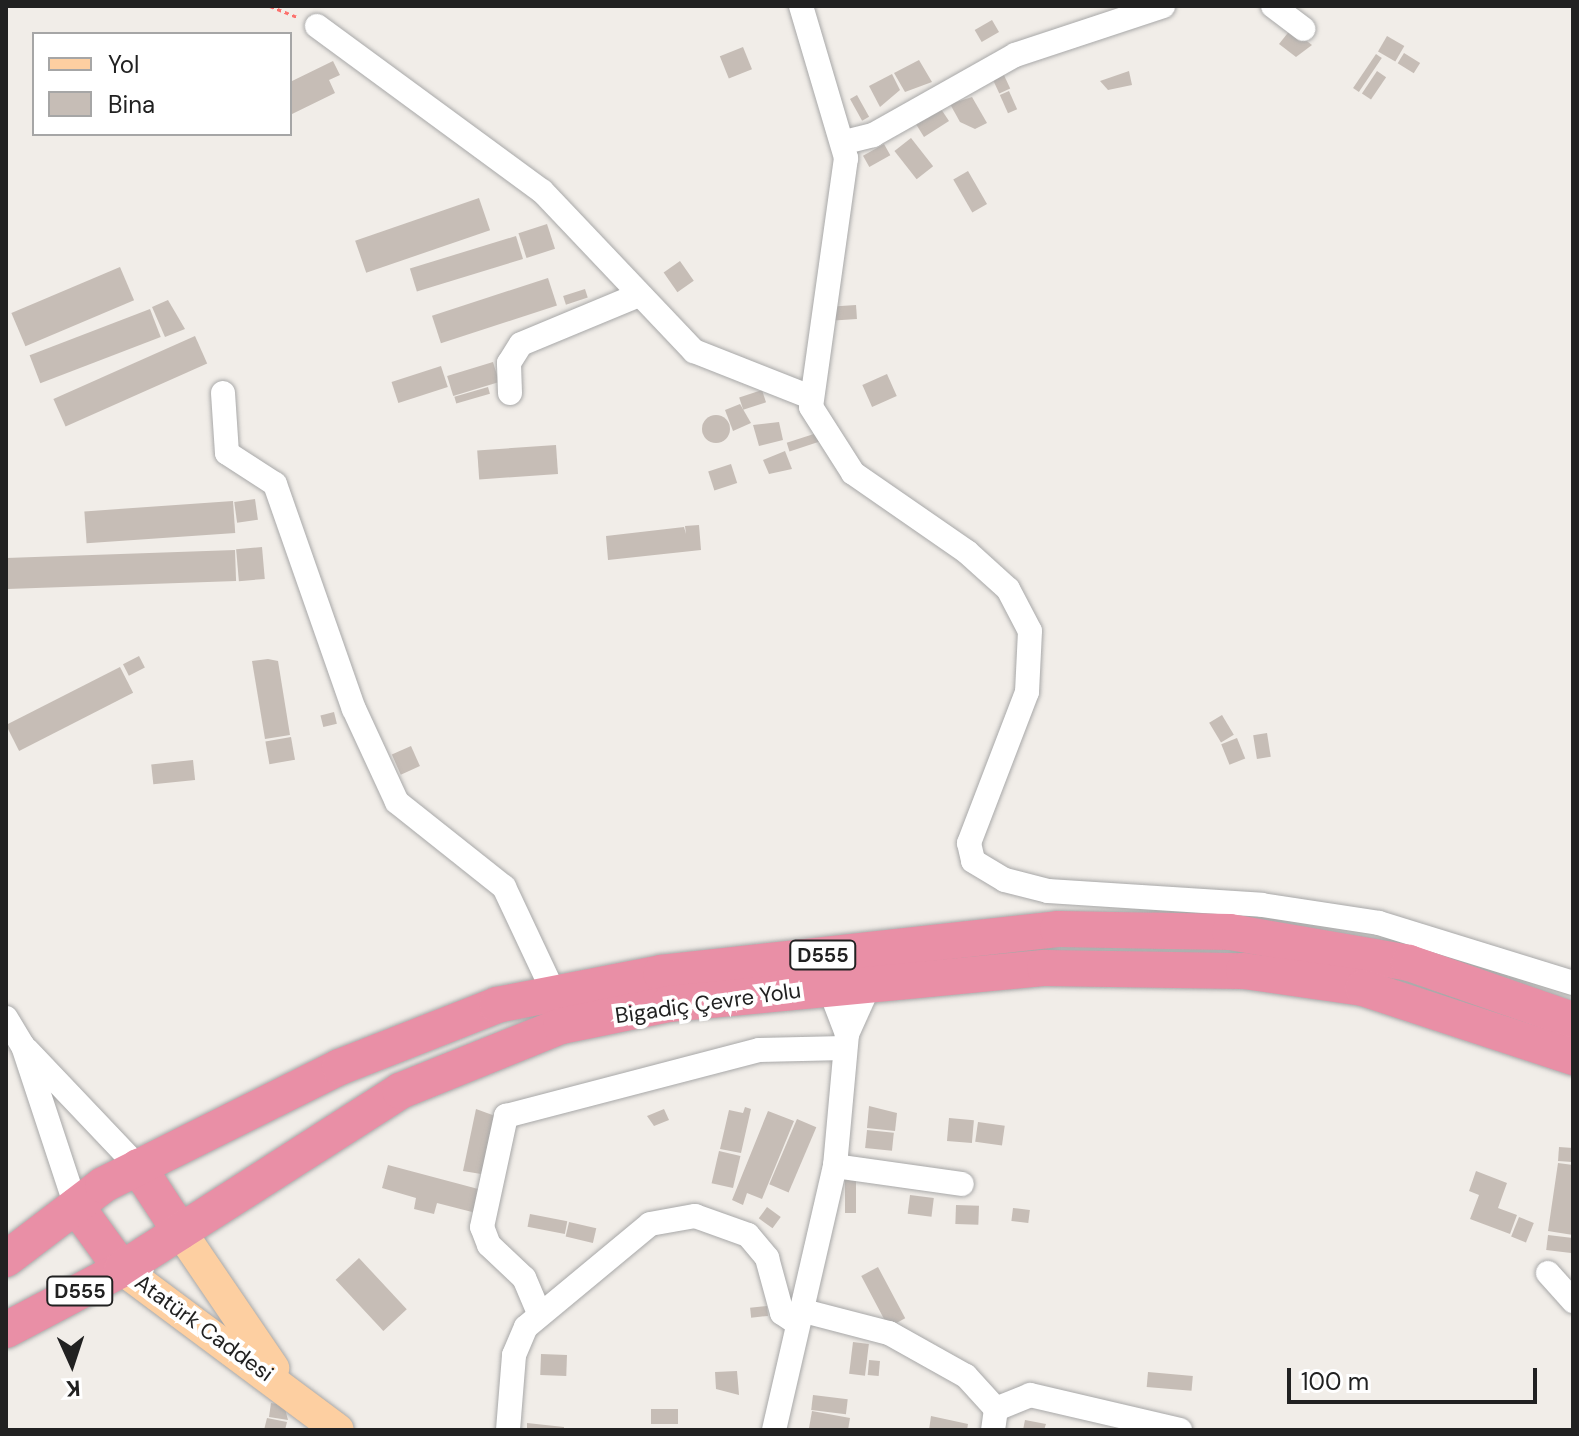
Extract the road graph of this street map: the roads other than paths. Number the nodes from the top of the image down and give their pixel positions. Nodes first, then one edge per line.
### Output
1 (801, 6) edge
2 (1088, 6) edge
3 (1163, 6) edge
4 (1273, 6) edge
5 (317, 26) road end
6 (1303, 29) dead end
7 (1072, 32) junction
8 (845, 142) junction
9 (639, 295) junction
10 (223, 393) dead end
11 (510, 393) dead end
12 (810, 397) junction
13 (870, 983) junction
14 (1573, 983) edge
15 (829, 987) junction
16 (553, 991) junction
17 (6, 1018) edge
18 (1573, 1020) edge
19 (846, 1041) junction
20 (23, 1046) junction
21 (1573, 1057) edge
22 (835, 1166) junction
23 (138, 1167) junction
24 (962, 1184) dead end
25 (76, 1206) junction
26 (180, 1231) junction
27 (6, 1259) edge
28 (122, 1269) junction
29 (1548, 1273) dead end
30 (1573, 1301) edge
31 (539, 1313) junction
32 (798, 1316) junction
33 (6, 1330) edge
34 (286, 1387) junction
35 (994, 1419) edge
36 (338, 1430) edge
37 (508, 1430) edge
38 (774, 1430) edge
39 (1180, 1430) edge

1 - 8 street
2 - 7 street
3 - 7 street
4 - 6 street
5 - 9 street
7 - 8 street
8 - 12 street
9 - 11 street
9 - 12 street
10 - 16 street
12 - 14 street
13 - 15 highway, Bigadiç Çevre Yolu / D555
13 - 19 street
13 - 21 highway, Bigadiç Çevre Yolu / D555
15 - 19 street
15 - 26 highway, Bigadiç Çevre Yolu / D555
16 - 18 highway, Bigadiç Çevre Yolu / D555
16 - 23 highway, Bigadiç Çevre Yolu / D555
17 - 20 street
19 - 22 street
19 - 31 street
20 - 23 street
20 - 25 street
22 - 24 street
22 - 32 street
23 - 25 highway, Bigadiç Çevre Yolu / D555
23 - 26 highway
25 - 27 highway, Bigadiç Çevre Yolu / D555
25 - 28 highway
26 - 28 highway, Bigadiç Çevre Yolu / D555
26 - 34 main road, Atatürk Caddesi
28 - 33 highway, Bigadiç Çevre Yolu / D555
28 - 34 main road, Atatürk Caddesi
29 - 30 street
31 - 32 street
31 - 37 street
32 - 35 street
32 - 38 street
34 - 36 main road, Atatürk Caddesi
35 - 39 street

